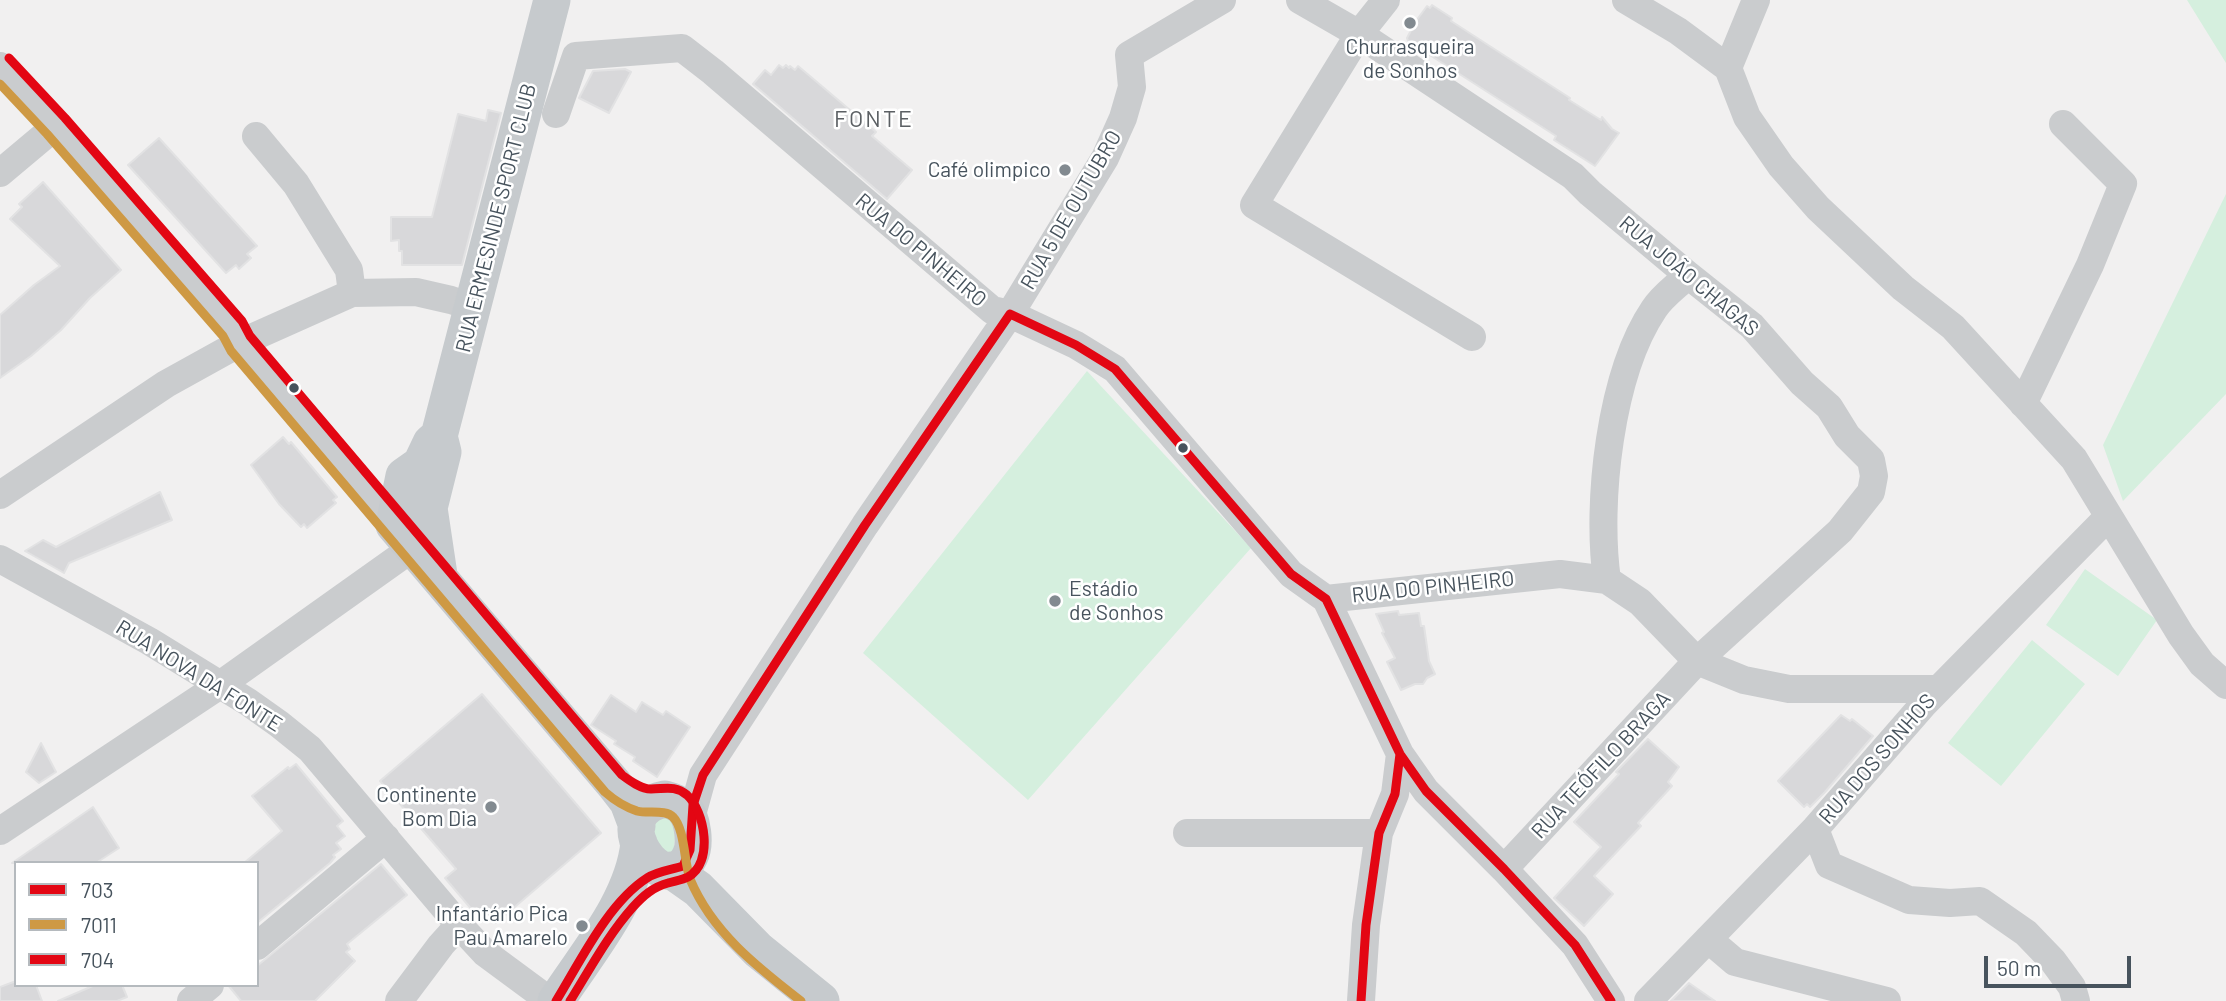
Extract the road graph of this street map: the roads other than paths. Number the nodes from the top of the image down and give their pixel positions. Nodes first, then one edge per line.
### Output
1 (552, 0) edge
2 (1222, 0) edge
3 (1300, 0) edge
4 (1386, 0) edge
5 (1626, 0) edge
6 (1756, 0) edge
7 (1359, 34) junction
8 (0, 66) edge
9 (1728, 68) junction
10 (556, 114) dead end
11 (2063, 124) dead end
12 (56, 126) junction
13 (256, 136) dead end
14 (0, 173) edge
15 (1688, 275) junction
16 (352, 293) junction
17 (472, 307) junction
18 (1010, 314) junction
19 (1472, 337) dead end
20 (240, 343) junction
21 (2023, 404) junction
22 (439, 436) junction
23 (349, 471) junction
24 (404, 476) junction
25 (0, 495) edge
26 (429, 508) junction
27 (2108, 517) junction
28 (404, 536) junction
29 (0, 559) edge
30 (439, 575) junction
31 (1607, 580) junction
32 (1326, 599) junction
33 (1697, 661) junction
34 (220, 685) junction
35 (2226, 685) edge
36 (1938, 690) junction
37 (1400, 754) junction
38 (662, 822) junction
39 (1815, 829) junction
40 (0, 831) edge
41 (1379, 832) junction
42 (1187, 833) dead end
43 (386, 838) junction
44 (1504, 869) junction
45 (667, 870) junction
46 (618, 905) junction
47 (721, 911) junction
48 (459, 925) junction
49 (1708, 939) junction
50 (259, 944) edge
51 (208, 987) edge
52 (191, 1001) edge
53 (399, 1001) edge
54 (550, 1001) edge
55 (556, 1001) edge
56 (821, 1001) edge
57 (1361, 1001) edge
58 (1611, 1001) edge
59 (1648, 1001) edge
60 (1886, 1001) edge
61 (2076, 1001) edge

1 - 17 main road, RUA ERMESINDE SPORT CLUB
2 - 18 street, RUA 5 DE OUTUBRO
3 - 7 street, RUA JOÃO CHAGAS
4 - 7 street
5 - 9 street
6 - 9 street
7 - 15 street, RUA JOÃO CHAGAS
7 - 19 street
8 - 12 street
9 - 21 street
10 - 18 street, RUA DO PINHEIRO
11 - 21 street
12 - 14 street
12 - 20 street
13 - 16 street
15 - 31 street
15 - 33 street, RUA JOÃO CHAGAS
16 - 17 street
16 - 20 street
17 - 22 main road, RUA ERMESINDE SPORT CLUB
18 - 32 street, RUA DO PINHEIRO
18 - 38 street, RUA 5 DE OUTUBRO
20 - 23 street
20 - 25 street
21 - 27 street
22 - 24 main road, RUA ERMESINDE SPORT CLUB
22 - 26 main road, RUA ERMESINDE SPORT CLUB
23 - 24 street
23 - 28 street
24 - 28 main road
26 - 28 main road
26 - 30 main road, RUA ERMESINDE SPORT CLUB
27 - 35 street
27 - 36 street, RUA DOS SONHOS
28 - 30 main road
28 - 34 street
29 - 34 street, RUA NOVA DA FONTE
30 - 38 main road
31 - 32 street, RUA DO PINHEIRO
31 - 33 street, RUA DO PINHEIRO
32 - 37 street
33 - 36 street, RUA DO PINHEIRO
33 - 44 street, RUA TEÓFILO BRAGA
34 - 40 street
34 - 43 street, RUA NOVA DA FONTE
36 - 39 street, RUA DOS SONHOS
37 - 41 street
37 - 44 street
38 - 45 main road
38 - 46 main road
38 - 47 main road
39 - 49 street, RUA DOS SONHOS
39 - 61 street
41 - 42 street
41 - 57 street
43 - 48 street, RUA NOVA DA FONTE
43 - 50 street
44 - 58 street
45 - 46 main road
45 - 47 main road
46 - 55 main road
47 - 56 main road
48 - 53 street
48 - 54 street, RUA NOVA DA FONTE
49 - 59 street, RUA DOS SONHOS
49 - 60 street
51 - 52 street

